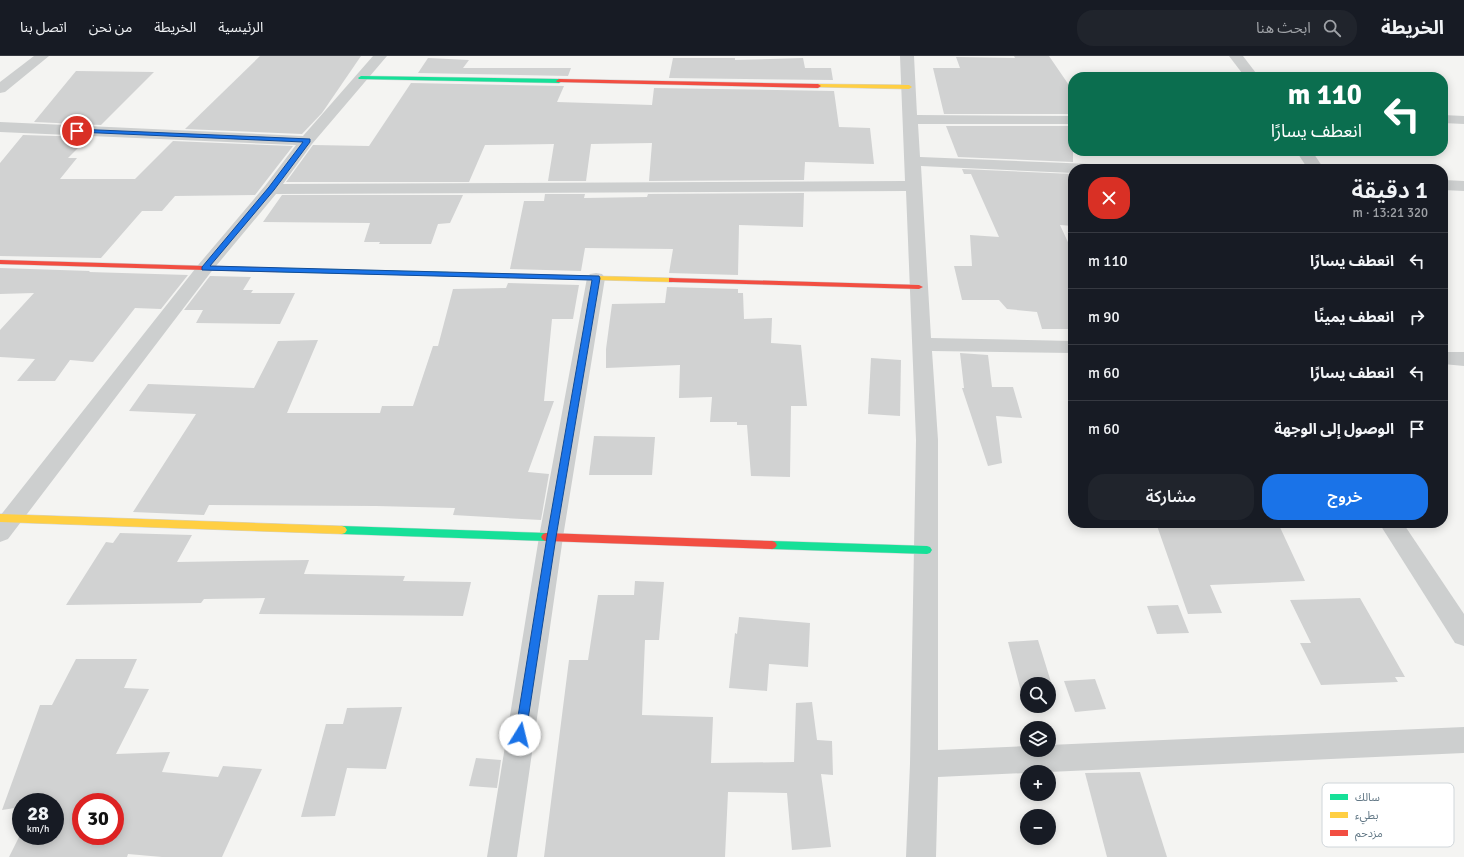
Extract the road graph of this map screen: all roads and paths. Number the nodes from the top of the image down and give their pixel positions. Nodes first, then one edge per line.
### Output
1 (42, 56) edge
2 (380, 56) edge
3 (908, 56) edge
4 (1236, 56) edge
5 (1248, 72) edge
6 (361, 78) junction
7 (909, 87) junction
8 (0, 89) edge
9 (911, 119) junction
10 (1448, 119) edge
11 (1068, 120) edge
12 (1464, 120) edge
13 (0, 127) edge
14 (308, 140) junction
15 (913, 161) junction
16 (1068, 168) edge
17 (1448, 185) edge
18 (914, 186) junction
19 (1464, 186) edge
20 (271, 189) junction
21 (0, 262) edge
22 (205, 268) junction
23 (596, 278) junction
24 (919, 287) junction
25 (922, 344) junction
26 (1068, 347) edge
27 (6, 518) edge
28 (1394, 528) edge
29 (0, 533) edge
30 (551, 537) junction
31 (927, 550) junction
32 (1464, 635) edge
33 (1464, 740) edge
34 (924, 764) junction
35 (502, 857) edge
36 (921, 857) edge

1 - 8 street
2 - 6 street
3 - 7 street
4 - 5 street
6 - 7 street
6 - 14 street
7 - 9 street
9 - 11 street
9 - 15 street
10 - 12 street
13 - 14 street
14 - 20 street
15 - 16 street
15 - 18 street
17 - 19 street
18 - 20 street
18 - 24 street
20 - 22 street
21 - 22 street
22 - 23 street
22 - 27 street
23 - 24 street
23 - 30 street
24 - 25 street
25 - 26 street
25 - 31 street
27 - 29 street
27 - 30 street
28 - 32 street
30 - 31 street
30 - 35 street
31 - 34 street
33 - 34 street
34 - 36 street

